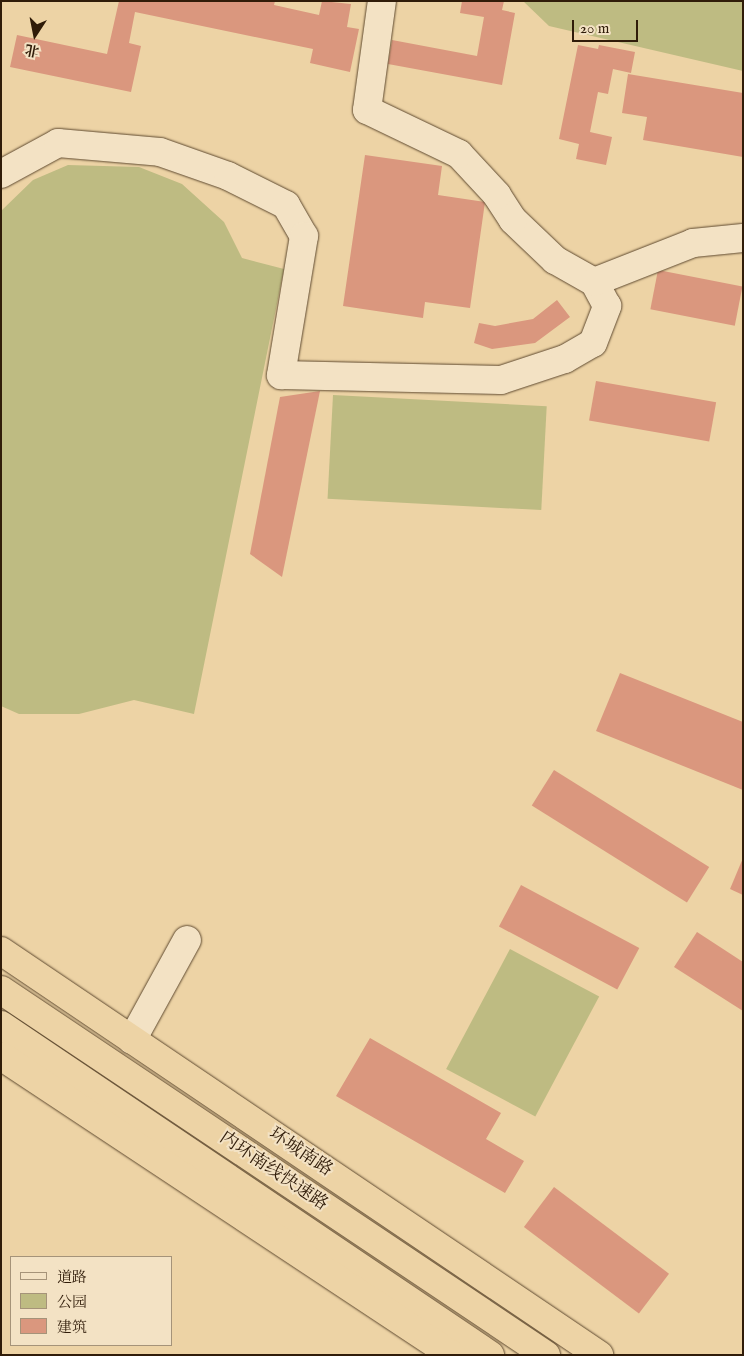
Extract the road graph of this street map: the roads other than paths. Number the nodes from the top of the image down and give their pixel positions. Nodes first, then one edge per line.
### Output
1 (382, 1) edge
2 (1, 174) edge
3 (743, 238) edge
4 (594, 282) junction
5 (187, 940) dead end
6 (1, 951) edge
7 (1, 990) edge
8 (1, 1025) edge
9 (132, 1040) junction
10 (1, 1056) edge
11 (452, 1355) edge
12 (490, 1355) edge
13 (546, 1355) edge
14 (599, 1355) edge

1 - 4 lane
2 - 4 lane
3 - 4 lane
5 - 9 lane
6 - 9 highway, 环城南路
7 - 13 highway, 内环南线快速路
8 - 12 highway, 内环南线快速路
9 - 14 highway, 环城南路
10 - 11 highway

